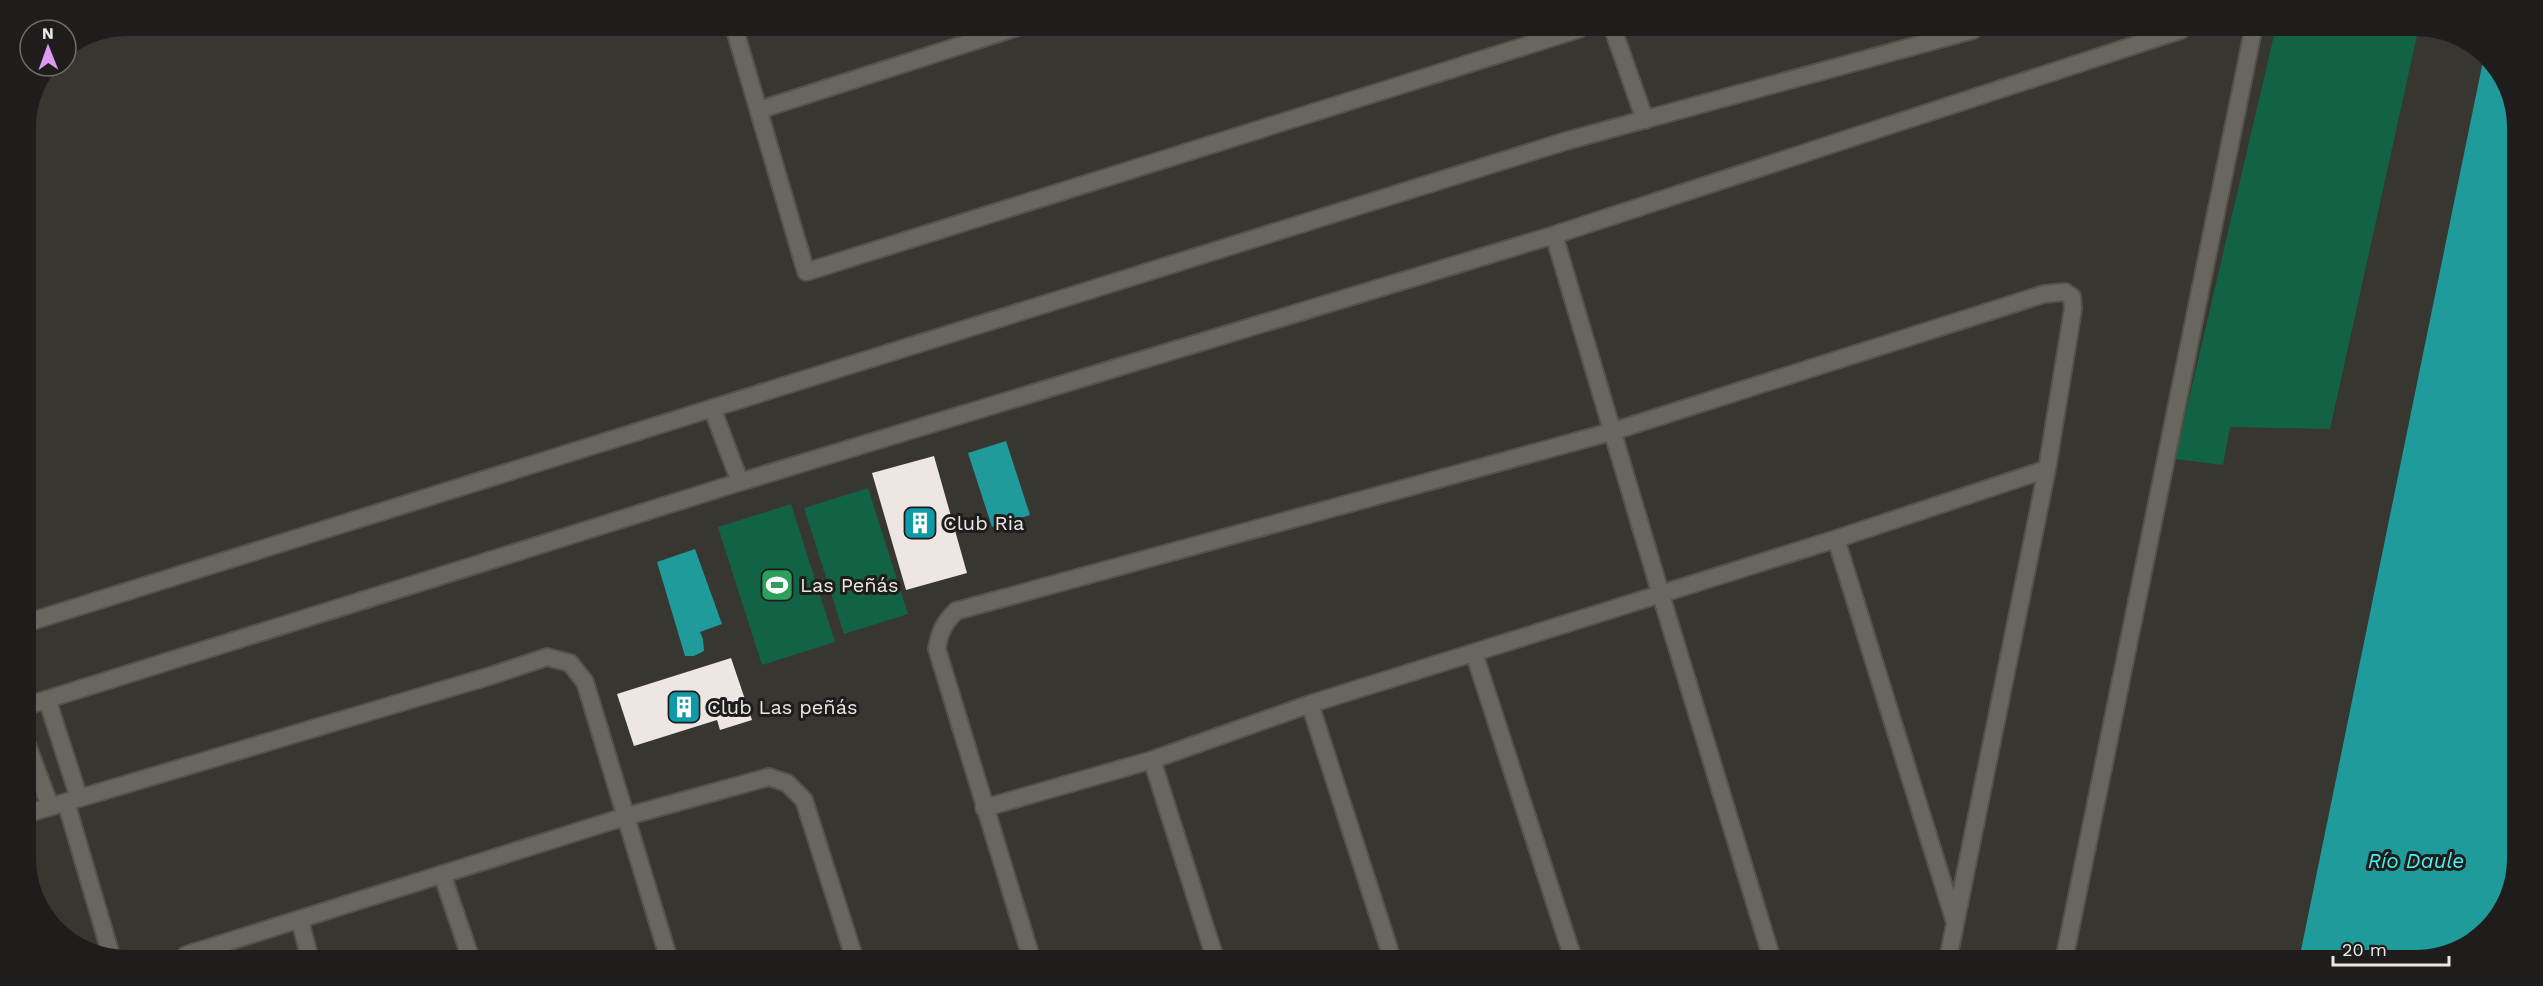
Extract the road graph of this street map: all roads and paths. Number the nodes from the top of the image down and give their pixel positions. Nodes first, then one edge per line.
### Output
1 (737, 36) edge
2 (989, 36) edge
3 (1557, 36) edge
4 (1615, 36) edge
5 (1951, 36) edge
6 (2163, 36) edge
7 (2252, 36) edge
8 (759, 110) junction
9 (1645, 120) junction
10 (1554, 235) junction
11 (712, 408) junction
12 (1614, 432) junction
13 (2047, 469) junction
14 (740, 482) junction
15 (1836, 539) junction
16 (1661, 595) junction
17 (36, 620) edge
18 (1474, 653) junction
19 (47, 699) junction
20 (36, 703) edge
21 (1310, 704) junction
22 (36, 757) edge
23 (1152, 760) junction
24 (65, 802) junction
25 (984, 808) junction
26 (36, 811) edge
27 (624, 817) junction
28 (442, 874) junction
29 (300, 921) junction
30 (1955, 922) junction
31 (109, 948) edge
32 (203, 950) edge
33 (307, 950) edge
34 (468, 950) edge
35 (666, 950) edge
36 (852, 950) edge
37 (1029, 950) edge
38 (1212, 950) edge
39 (1389, 950) edge
40 (1570, 950) edge
41 (1769, 950) edge
42 (1950, 950) edge
43 (2066, 950) edge

1 - 8 street
2 - 8 street
3 - 8 street
4 - 9 street
5 - 9 street
6 - 10 street
7 - 43 street
9 - 11 street
10 - 12 street
10 - 14 street
11 - 14 street
11 - 17 street
12 - 13 street
12 - 16 street
12 - 25 street
13 - 15 street
13 - 30 street
14 - 19 street
15 - 16 street
15 - 30 street
16 - 18 street
16 - 41 street
18 - 21 street
18 - 40 street
19 - 20 street
19 - 24 street
21 - 23 street
21 - 39 street
22 - 24 street
23 - 25 street
23 - 38 street
24 - 26 street
24 - 27 street
24 - 31 street
25 - 37 street
27 - 28 street
27 - 35 street
27 - 36 street
28 - 29 street
28 - 34 street
29 - 32 street
29 - 33 street
30 - 42 street

